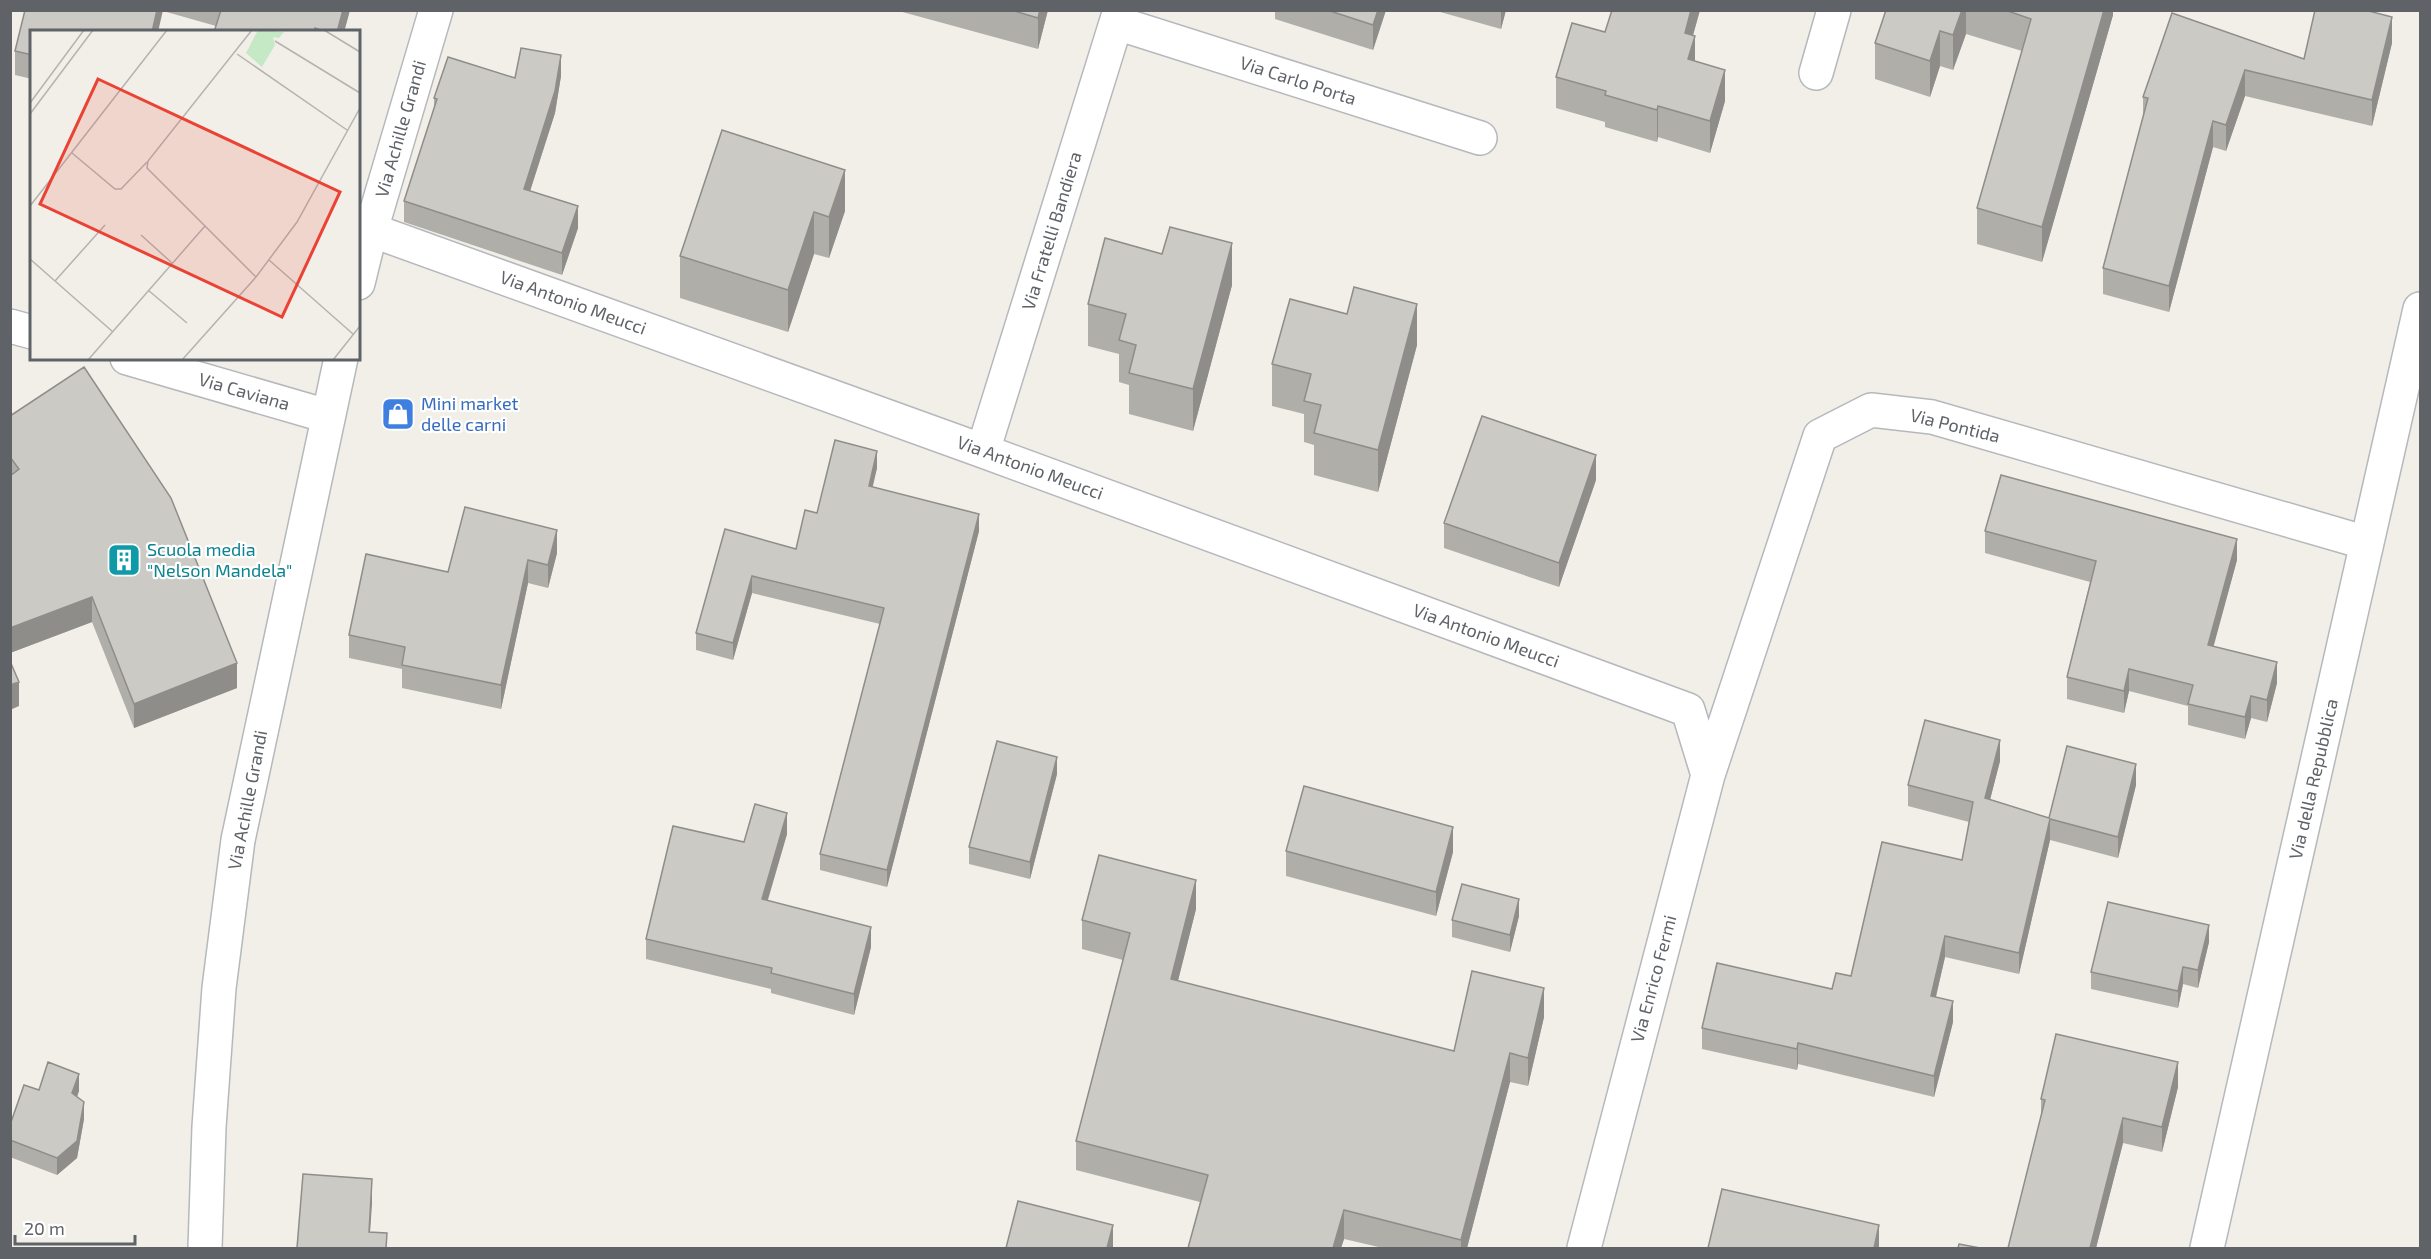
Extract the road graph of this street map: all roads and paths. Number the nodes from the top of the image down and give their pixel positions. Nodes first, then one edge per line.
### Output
1 (436, 10) edge
2 (1834, 10) edge
3 (1119, 17) edge
4 (1816, 73) dead end
5 (1480, 138) dead end
6 (371, 230) junction
7 (360, 276) edge
8 (2421, 309) edge
9 (10, 326) edge
10 (30, 331) edge
11 (134, 360) edge
12 (341, 360) edge
13 (327, 416) junction
14 (983, 450) junction
15 (2367, 543) junction
16 (1708, 775) junction
17 (205, 1248) edge
18 (1584, 1248) edge
19 (2207, 1248) edge

1 - 6 street, Via Achille Grandi
2 - 4 street
3 - 5 street, Via Carlo Porta
3 - 14 street, Via Fratelli Bandiera
6 - 7 street, Via Achille Grandi
6 - 14 street, Via Antonio Meucci
8 - 15 street, Via della Repubblica
9 - 10 street
11 - 13 street, Via Caviana
12 - 13 street, Via Achille Grandi
13 - 17 street, Via Achille Grandi
14 - 16 street, Via Antonio Meucci
15 - 16 street, Via Pontida
15 - 19 street, Via della Repubblica
16 - 18 street, Via Enrico Fermi

